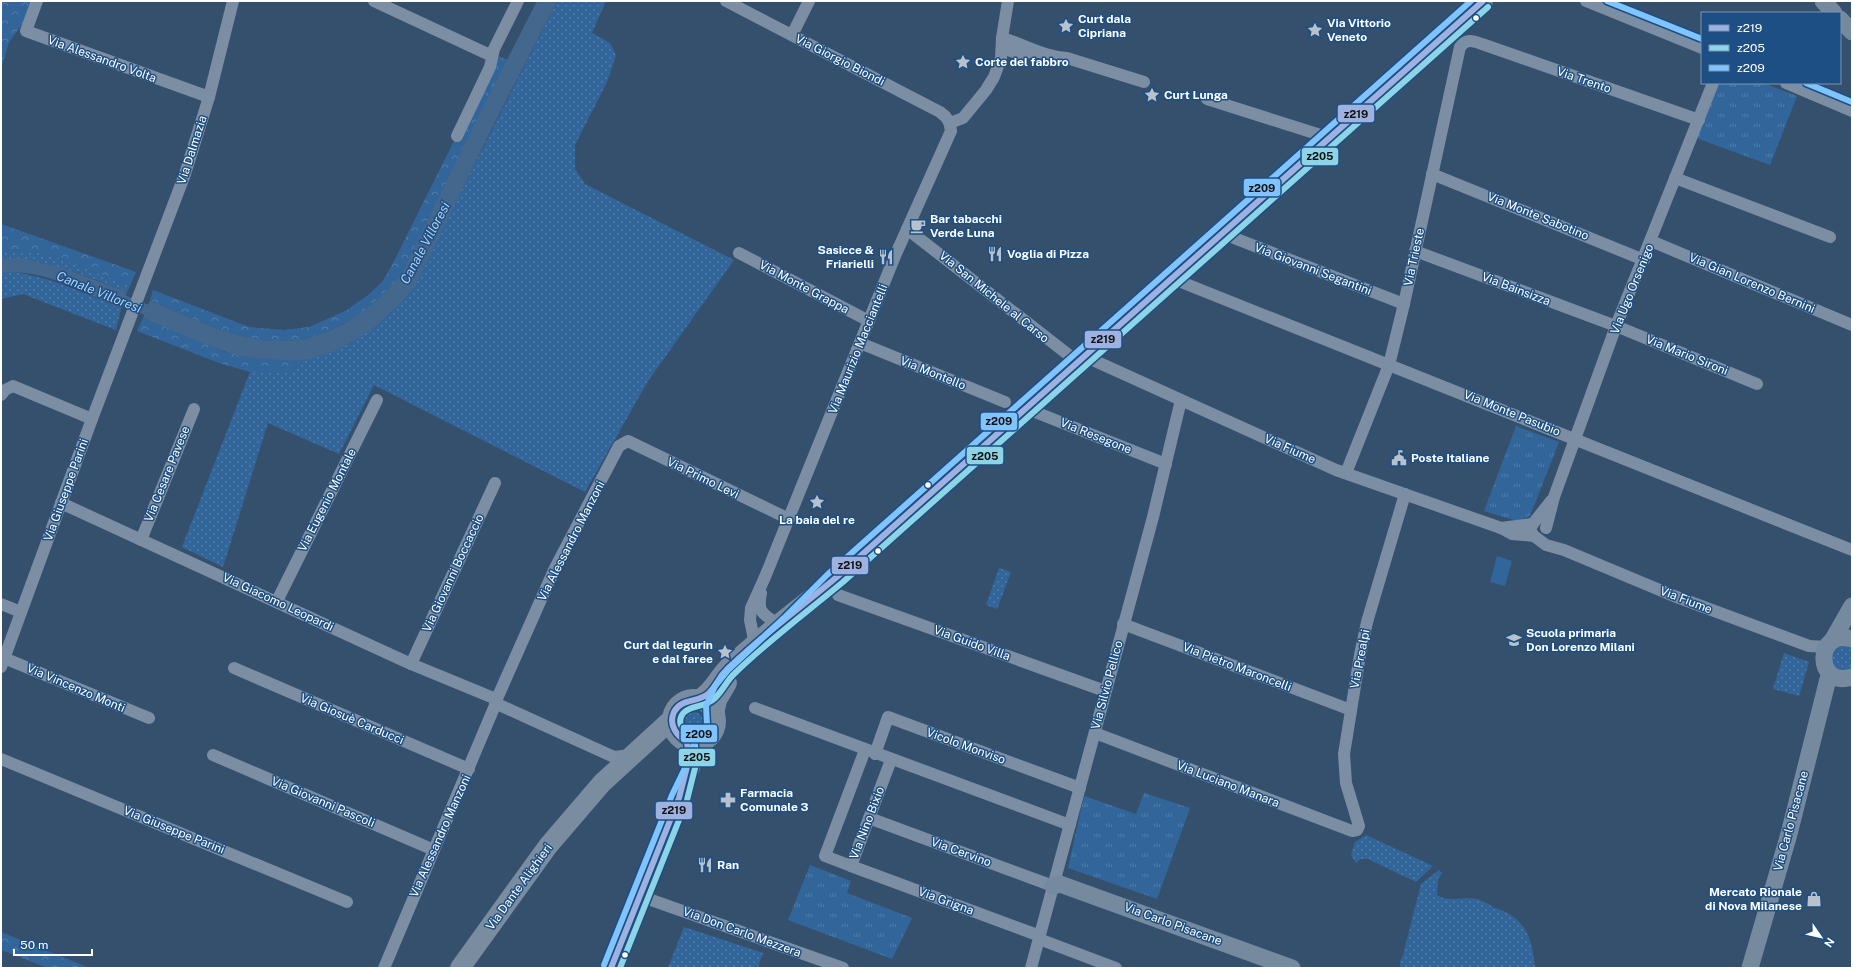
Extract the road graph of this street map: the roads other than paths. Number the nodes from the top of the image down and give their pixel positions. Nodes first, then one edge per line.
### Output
1 (37, 1) edge
2 (233, 1) edge
3 (374, 1) edge
4 (518, 1) edge
5 (726, 1) edge
6 (809, 1) edge
7 (1008, 1) edge
8 (1483, 1) edge
9 (1586, 1) edge
10 (1823, 1) edge
11 (1833, 12) edge
12 (1841, 20) edge
13 (1852, 32) edge
14 (792, 35) junction
15 (1470, 40) joint
16 (1002, 43) junction
17 (1701, 48) edge
18 (492, 56) junction
19 (1144, 82) dead end
20 (1713, 84) edge
21 (1788, 84) edge
22 (209, 97) junction
23 (1207, 99) dead end
24 (1852, 111) edge
25 (1698, 120) junction
26 (950, 123) junction
27 (457, 136) dead end
28 (1330, 138) junction
29 (1432, 174) junction
30 (1675, 178) junction
31 (907, 229) junction
32 (1221, 233) junction
33 (1830, 236) dead end
34 (1651, 241) junction
35 (1415, 251) junction
36 (739, 253) dead end
37 (1644, 260) junction
38 (1171, 278) junction
39 (1404, 304) junction
40 (132, 314) joint
41 (869, 322) junction
42 (1852, 325) edge
43 (1616, 326) junction
44 (860, 344) junction
45 (1084, 356) junction
46 (1389, 365) junction
47 (1757, 384) dead end
48 (1, 396) edge
49 (378, 400) dead end
50 (1181, 400) junction
51 (1005, 402) dead end
52 (1025, 408) junction
53 (194, 409) dead end
54 (92, 419) junction
55 (1575, 439) junction
56 (619, 446) joint
57 (1166, 464) junction
58 (1346, 473) junction
59 (495, 483) dead end
60 (1404, 494) junction
61 (61, 503) junction
62 (789, 519) junction
63 (1538, 530) junction
64 (141, 540) junction
65 (1852, 550) edge
66 (765, 577) junction
67 (835, 588) junction
68 (277, 601) junction
69 (1, 604) edge
70 (1852, 606) edge
71 (21, 612) junction
72 (777, 624) junction
73 (1123, 624) junction
74 (1852, 639) edge
75 (755, 644) junction
76 (1827, 649) junction
77 (3, 663) edge
78 (411, 664) junction
79 (234, 668) dead end
80 (1831, 674) junction
81 (1852, 677) edge
82 (1105, 691) junction
83 (698, 700) junction
84 (496, 702) junction
85 (754, 708) dead end
86 (1351, 710) junction
87 (714, 714) junction
88 (148, 718) dead end
89 (1095, 733) junction
90 (685, 734) junction
91 (870, 752) junction
92 (213, 754) dead end
93 (631, 755) junction
94 (1, 759) edge
95 (891, 760) junction
96 (469, 769) junction
97 (1080, 788) junction
98 (679, 798) junction
99 (580, 809) junction
100 (869, 818) junction
101 (1070, 825) junction
102 (1359, 826) joint
103 (434, 850) junction
104 (851, 866) junction
105 (1053, 886) junction
106 (640, 896) junction
107 (347, 902) dead end
108 (1040, 938) junction
109 (384, 968) edge
110 (460, 968) edge
111 (611, 968) edge
112 (843, 968) edge
113 (1031, 968) edge
114 (1116, 968) edge
115 (1292, 968) edge
116 (1750, 968) edge

1 - 22 street, Via Alessandro Volta
2 - 22 street, Via Dalmazia
3 - 18 street
4 - 18 street
5 - 14 street, Via Giorgio Biondi
6 - 14 street
7 - 16 street
8 - 28 main road
9 - 17 street
10 - 11 street
12 - 13 street
14 - 26 street, Via Giorgio Biondi
15 - 25 street, Via Trento
15 - 29 street, Via Trieste
16 - 19 street
16 - 26 street
18 - 27 street
20 - 25 street, Via Ugo Orsenigo
21 - 24 street
22 - 40 street, Via Dalmazia
23 - 28 street
25 - 30 street, Via Ugo Orsenigo
26 - 31 street, Via Maurizio Macciantelli
28 - 32 main road
29 - 35 street, Via Trieste
29 - 37 street, Via Monte Sabotino
30 - 33 street
30 - 34 street, Via Ugo Orsenigo
31 - 41 street, Via Maurizio Macciantelli
31 - 45 street, Via San Michele al Carso
32 - 38 main road
32 - 39 street, Via Giovanni Segantini
34 - 37 street, Via Ugo Orsenigo
34 - 42 street, Via Gian Lorenzo Bernini
35 - 39 street, Via Trieste
35 - 43 street, Via Bainsizza
36 - 41 street, Via Monte Grappa
37 - 43 street, Via Ugo Orsenigo
38 - 45 main road
38 - 46 street, Via Monte Pasubio
39 - 46 street, Via Trieste
40 - 54 street, Via Giuseppe Parini
41 - 44 street, Via Maurizio Macciantelli
43 - 47 street, Via Mario Sironi
43 - 55 street, Via Ugo Orsenigo
44 - 51 street, Via Montello
44 - 62 street, Via Maurizio Macciantelli
45 - 50 street, Via Fiume
45 - 52 main road
46 - 55 street, Via Monte Pasubio
46 - 58 street, Via Trieste
48 - 54 street
49 - 68 street, Via Eugenio Montale
50 - 57 street, Via Silvio Pellico
50 - 58 street, Via Fiume
52 - 57 street, Via Resegone
52 - 67 main road
53 - 64 street, Via Cesare Pavese
54 - 61 street, Via Giuseppe Parini
55 - 63 street, Via Ugo Orsenigo
55 - 65 street, Via Monte Pasubio
56 - 62 street, Via Primo Levi
56 - 84 street, Via Alessandro Manzoni
57 - 73 street, Via Silvio Pellico
58 - 60 street, Via Fiume
59 - 78 street, Via Giovanni Boccaccio
60 - 63 street, Via Fiume
60 - 86 street, Via Prealpi
61 - 64 street, Via Giacomo Leopardi
61 - 71 street, Via Giuseppe Parini
62 - 66 street, Via Maurizio Macciantelli
63 - 76 street, Via Fiume
64 - 68 street, Via Giacomo Leopardi
66 - 72 street, Via Maurizio Macciantelli
66 - 75 street, Via Maurizio Macciantelli
67 - 72 main road
67 - 82 street, Via Guido Villa
67 - 87 main road
68 - 78 street, Via Giacomo Leopardi
69 - 71 street
70 - 74 street
70 - 76 street
71 - 77 street, Via Giuseppe Parini
72 - 75 main road
73 - 82 street, Via Silvio Pellico
73 - 86 street, Via Pietro Maroncelli
74 - 76 street
75 - 83 main road
76 - 80 street
77 - 88 street, Via Vincenzo Monti
78 - 84 street, Via Giacomo Leopardi
79 - 96 street, Via Giosuè Carducci
80 - 81 street
80 - 116 street, Via Carlo Pisacane
82 - 89 street, Via Silvio Pellico
83 - 87 main road
83 - 90 main road
84 - 93 street, Via Giacomo Leopardi
84 - 96 street, Via Alessandro Manzoni
85 - 91 street
86 - 102 street, Via Prealpi
87 - 90 main road
89 - 97 street, Via Silvio Pellico
89 - 102 street, Via Luciano Manara
90 - 93 main road, Via Dante Alighieri
90 - 98 street
90 - 98 street
90 - 99 main road, Via Dante Alighieri
91 - 95 street
91 - 97 street, Vicolo Monviso
91 - 104 street, Via Nino Bixio
92 - 103 street, Via Giovanni Pascoli
93 - 99 main road, Via Dante Alighieri
94 - 107 street, Via Giuseppe Parini
95 - 100 street, Via Nino Bixio
95 - 101 street
96 - 103 street, Via Alessandro Manzoni
97 - 101 street, Via Silvio Pellico
98 - 106 street
99 - 110 main road, Via Dante Alighieri
100 - 104 street, Via Nino Bixio
100 - 105 street, Via Cervino
101 - 105 street, Via Silvio Pellico
103 - 109 street, Via Alessandro Manzoni
104 - 108 street, Via Grigna
105 - 108 street, Via Silvio Pellico
105 - 115 street, Via Carlo Pisacane
106 - 111 street
106 - 112 street, Via Don Carlo Mezzera
108 - 113 street, Via Silvio Pellico
108 - 114 street, Via Grigna

